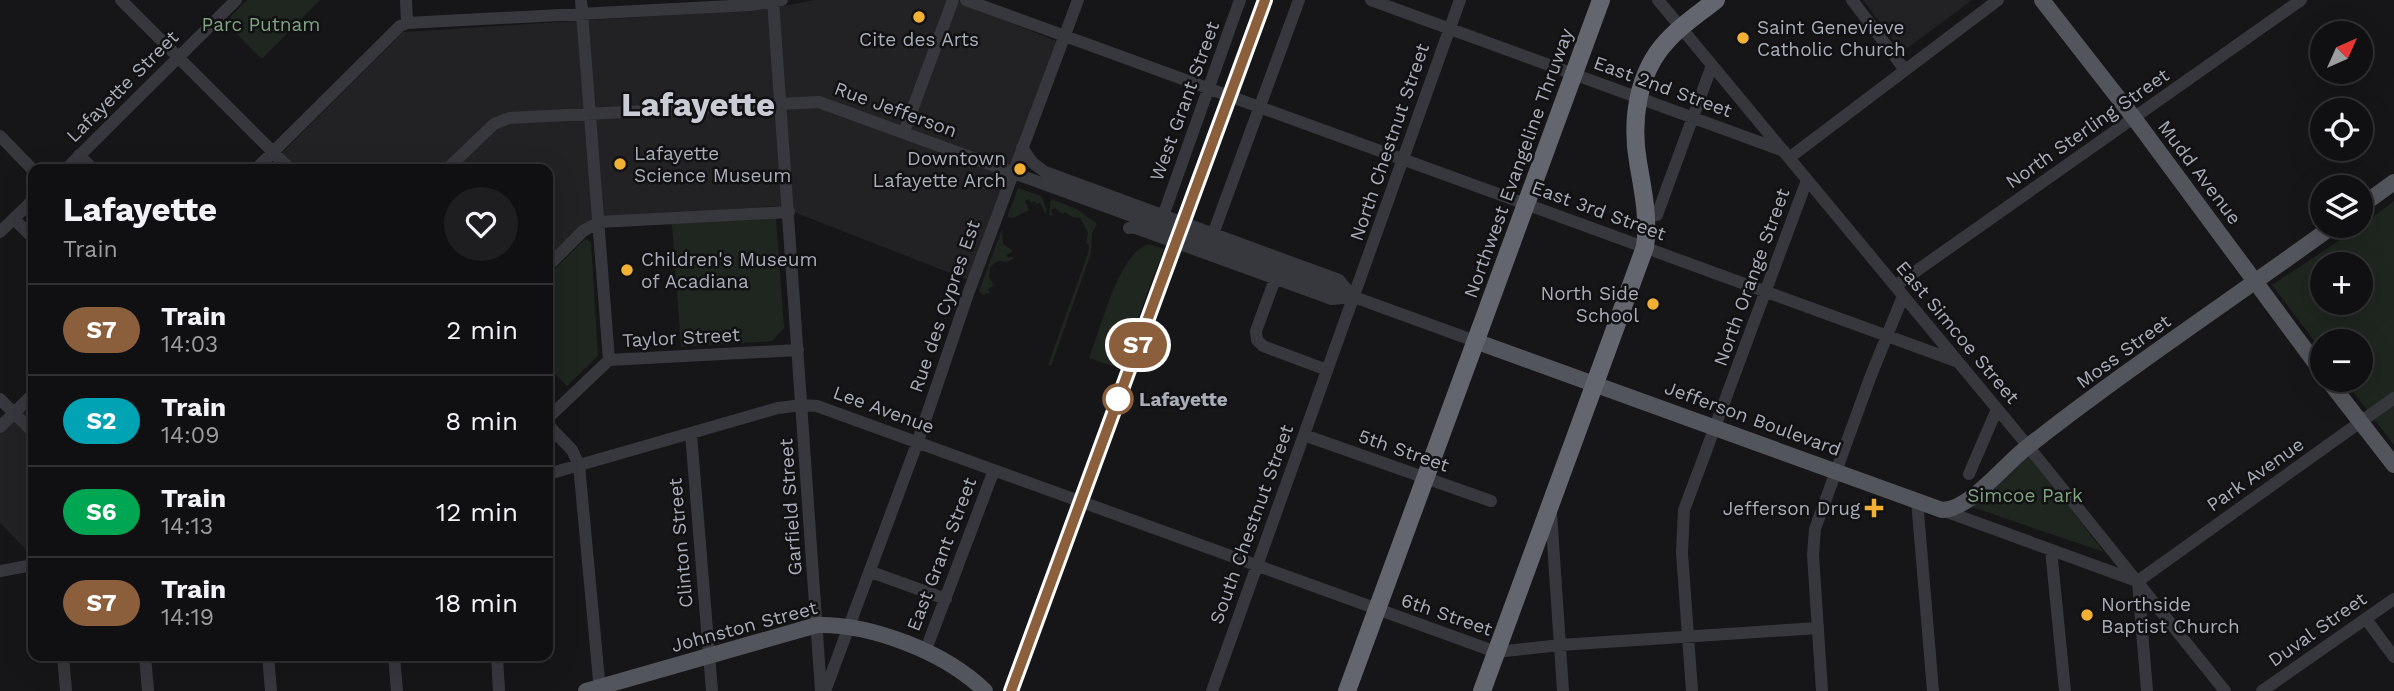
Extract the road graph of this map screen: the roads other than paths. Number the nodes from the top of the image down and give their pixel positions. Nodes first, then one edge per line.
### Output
1 (121, 0) edge
2 (236, 0) edge
3 (406, 0) edge
4 (581, 0) edge
5 (953, 0) edge
6 (966, 0) edge
7 (1078, 0) edge
8 (1240, 0) edge
9 (1299, 0) edge
10 (1371, 0) edge
11 (1460, 0) edge
12 (1601, 0) edge
13 (1658, 0) edge
14 (1716, 0) edge
15 (1852, 0) edge
16 (1998, 0) edge
17 (2042, 0) edge
18 (2301, 0) edge
19 (776, 1) edge
20 (583, 14) junction
21 (407, 23) junction
22 (1681, 27) junction
23 (1449, 28) junction
24 (1065, 36) junction
25 (178, 58) junction
26 (1712, 65) junction
27 (1905, 70) junction
28 (1573, 73) junction
29 (1210, 88) junction
30 (1639, 98) junction
31 (781, 102) junction
32 (1260, 107) junction
33 (591, 112) junction
34 (1692, 118) junction
35 (2134, 118) junction
36 (904, 132) junction
37 (0, 136) edge
38 (1022, 148) junction
39 (273, 152) junction
40 (79, 155) junction
41 (1787, 155) junction
42 (1404, 160) junction
43 (71, 164) edge
44 (88, 164) edge
45 (261, 164) edge
46 (285, 164) edge
47 (452, 164) edge
48 (28, 165) edge
49 (1013, 171) junction
50 (1807, 180) junction
51 (2394, 182) edge
52 (2373, 197) edge
53 (1525, 204) junction
54 (28, 205) edge
55 (789, 212) junction
56 (1657, 215) dead end
57 (1163, 216) junction
58 (14, 219) junction
59 (599, 222) junction
60 (1129, 228) dead end
61 (0, 232) edge
62 (28, 233) edge
63 (1213, 234) junction
64 (2316, 238) edge
65 (1645, 247) junction
66 (553, 261) edge
67 (1275, 279) junction
68 (2256, 282) junction
69 (1766, 291) junction
70 (1899, 291) junction
71 (1354, 297) junction
72 (1888, 336) junction
73 (1475, 341) junction
74 (798, 349) junction
75 (2310, 356) edge
76 (609, 360) junction
77 (1956, 360) junction
78 (1327, 370) junction
79 (1596, 384) junction
80 (2337, 392) edge
81 (2394, 398) edge
82 (0, 399) edge
83 (28, 399) edge
84 (802, 405) junction
85 (1997, 409) junction
86 (14, 413) junction
87 (553, 413) edge
88 (2361, 423) junction
89 (0, 427) edge
90 (28, 427) edge
91 (1716, 427) junction
92 (553, 430) edge
93 (691, 434) junction
94 (1304, 435) junction
95 (918, 441) junction
96 (2028, 446) junction
97 (579, 465) junction
98 (2394, 466) edge
99 (994, 470) junction
100 (1836, 470) junction
101 (553, 473) edge
102 (1969, 474) dead end
103 (1426, 478) junction
104 (1917, 500) junction
105 (1082, 501) joint
106 (1491, 501) dead end
107 (1550, 509) junction
108 (1942, 510) junction
109 (2051, 550) junction
110 (1257, 564) junction
111 (28, 566) edge
112 (0, 571) edge
113 (871, 572) junction
114 (2138, 581) junction
115 (946, 599) junction
116 (2394, 599) edge
117 (1377, 610) junction
118 (2366, 619) junction
119 (817, 625) junction
120 (850, 626) junction
121 (1818, 628) junction
122 (1688, 636) junction
123 (1560, 645) junction
124 (925, 652) junction
125 (1496, 652) junction
126 (708, 655) junction
127 (2394, 657) edge
128 (63, 661) edge
129 (145, 661) edge
130 (268, 661) edge
131 (394, 661) edge
132 (496, 661) edge
133 (595, 690) edge
134 (66, 691) edge
135 (148, 691) edge
136 (271, 691) edge
137 (397, 691) edge
138 (499, 691) edge
139 (712, 691) edge
140 (823, 691) edge
141 (985, 691) edge
142 (1212, 691) edge
143 (1347, 691) edge
144 (1482, 691) edge
145 (1563, 691) edge
146 (1692, 691) edge
147 (1822, 691) edge
148 (1933, 691) edge
149 (2065, 691) edge
150 (2147, 691) edge
151 (2225, 691) edge
152 (2262, 691) edge

1 - 25 street
2 - 25 street, Lafayette Street
3 - 21 street
4 - 20 street
5 - 36 street
6 - 24 street, East 3rd Street
7 - 24 street, Rue des Cypres Est
8 - 29 street, West Grant Street
9 - 32 street
10 - 23 street, East 2nd Street
11 - 23 street, North Chestnut Street
12 - 28 highway, Northwest Evangeline Thruway
13 - 22 street, East Simcoe Street
14 - 22 highway
15 - 27 street
16 - 27 street
17 - 35 main road, Mudd Avenue
18 - 35 street, North Sterling Street
19 - 20 street
19 - 31 street, Garfield Street
20 - 21 street
20 - 33 street
21 - 39 street
22 - 26 street, East Simcoe Street
22 - 30 highway
23 - 28 street, East 2nd Street
23 - 42 street, North Chestnut Street
24 - 29 street, East 3rd Street
24 - 38 street, Rue des Cypres Est
25 - 39 street
25 - 40 street, Lafayette Street
26 - 34 street
26 - 41 street, East Simcoe Street
27 - 41 street
28 - 30 street, East 2nd Street
28 - 53 highway, Northwest Evangeline Thruway
29 - 32 street, East 3rd Street
29 - 57 street, West Grant Street
30 - 34 street, East 2nd Street
30 - 65 highway
31 - 33 street, Rue Jefferson
31 - 36 street, Rue Jefferson
31 - 55 street, Garfield Street
32 - 42 street, East 3rd Street
32 - 63 street
33 - 47 street, Rue Jefferson
33 - 59 street
34 - 41 street, East 2nd Street
34 - 56 street
35 - 68 main road, Mudd Avenue
35 - 70 street, North Sterling Street
36 - 49 street, Rue Jefferson
37 - 48 street
38 - 49 street, Rue des Cypres Est
38 - 57 street, Jefferson Boulevard
39 - 45 street
39 - 46 street
40 - 43 street, Lafayette Street
40 - 44 street
41 - 50 street, East Simcoe Street
42 - 53 street, East 3rd Street
42 - 71 street, North Chestnut Street
49 - 71 street, Jefferson Boulevard
49 - 95 street, Rue des Cypres Est
50 - 69 street, North Orange Street
50 - 70 street, East Simcoe Street
51 - 52 main road
53 - 65 street, East 3rd Street
53 - 73 highway, Northwest Evangeline Thruway
54 - 58 street
55 - 59 street
55 - 74 street, Garfield Street
57 - 63 street, Jefferson Boulevard
58 - 61 street
58 - 62 street
59 - 66 street
59 - 76 street
60 - 67 street, Jefferson Boulevard
63 - 71 street, Jefferson Boulevard
64 - 68 main road, Moss Street
65 - 69 street, East 3rd Street
65 - 79 highway
67 - 71 street, Jefferson Boulevard
67 - 78 street
68 - 75 main road, Mudd Avenue
68 - 96 main road, Moss Street
69 - 72 street, East 3rd Street
69 - 91 street, North Orange Street
70 - 72 street
70 - 77 street, East Simcoe Street
71 - 73 street, Jefferson Boulevard
71 - 78 street, South Chestnut Street
72 - 77 street, East 3rd Street
72 - 100 street
73 - 79 main road, Jefferson Boulevard
73 - 103 highway, Northwest Evangeline Thruway
74 - 76 street, Taylor Street
74 - 84 street, Garfield Street
76 - 87 street, Taylor Street
77 - 85 street, East Simcoe Street
78 - 94 street, South Chestnut Street
79 - 91 main road, Jefferson Boulevard
79 - 107 highway
80 - 88 main road
81 - 88 street, Park Avenue
82 - 86 street
83 - 86 street
84 - 93 street, Lee Avenue
84 - 95 street, Lee Avenue
84 - 119 street, Garfield Street
85 - 96 street, East Simcoe Street
85 - 102 street
86 - 89 street
86 - 90 street
88 - 98 main road
88 - 114 street, Park Avenue
91 - 100 main road, Jefferson Boulevard
91 - 122 street, North Orange Street
92 - 97 street
93 - 97 street, Lee Avenue
93 - 126 street, Clinton Street
94 - 103 street, 5th Street
94 - 110 street, South Chestnut Street
95 - 99 street, Lee Avenue
95 - 113 street, Rue des Cypres Est
96 - 108 main road, Moss Street
96 - 114 street, East Simcoe Street
97 - 101 street, Lee Avenue
97 - 133 street
99 - 105 street, Lee Avenue
99 - 115 street, East Grant Street
100 - 104 main road, Jefferson Boulevard
100 - 121 street
103 - 106 street, 5th Street
103 - 117 highway, Northwest Evangeline Thruway
104 - 108 main road, Jefferson Boulevard
104 - 148 street
105 - 110 street, 6th Street
107 - 123 street
107 - 125 highway
108 - 109 street, Jefferson Boulevard
109 - 114 street, Jefferson Boulevard
109 - 149 street
110 - 117 street, 6th Street
110 - 142 street, South Chestnut Street
111 - 112 street
113 - 115 street
113 - 120 street, Rue des Cypres Est
114 - 150 street
114 - 151 street, East Simcoe Street
115 - 124 street, East Grant Street
116 - 118 street, Duval Street
117 - 125 street, 6th Street
117 - 143 highway, Northwest Evangeline Thruway
118 - 127 street
118 - 152 street, Duval Street
119 - 120 main road, Johnston Street
119 - 126 main road, Johnston Street
119 - 140 street, Garfield Street
120 - 124 main road, Johnston Street
120 - 140 street, Rue des Cypres Est
121 - 122 street, 6th Street
121 - 147 street
122 - 123 street, 6th Street
122 - 146 street, North Orange Street
123 - 125 street, 6th Street
123 - 145 street
124 - 141 main road, Johnston Street
125 - 144 highway
126 - 133 main road, Johnston Street
126 - 139 street, Clinton Street
128 - 134 street
129 - 135 street
130 - 136 street
131 - 137 street
132 - 138 street

